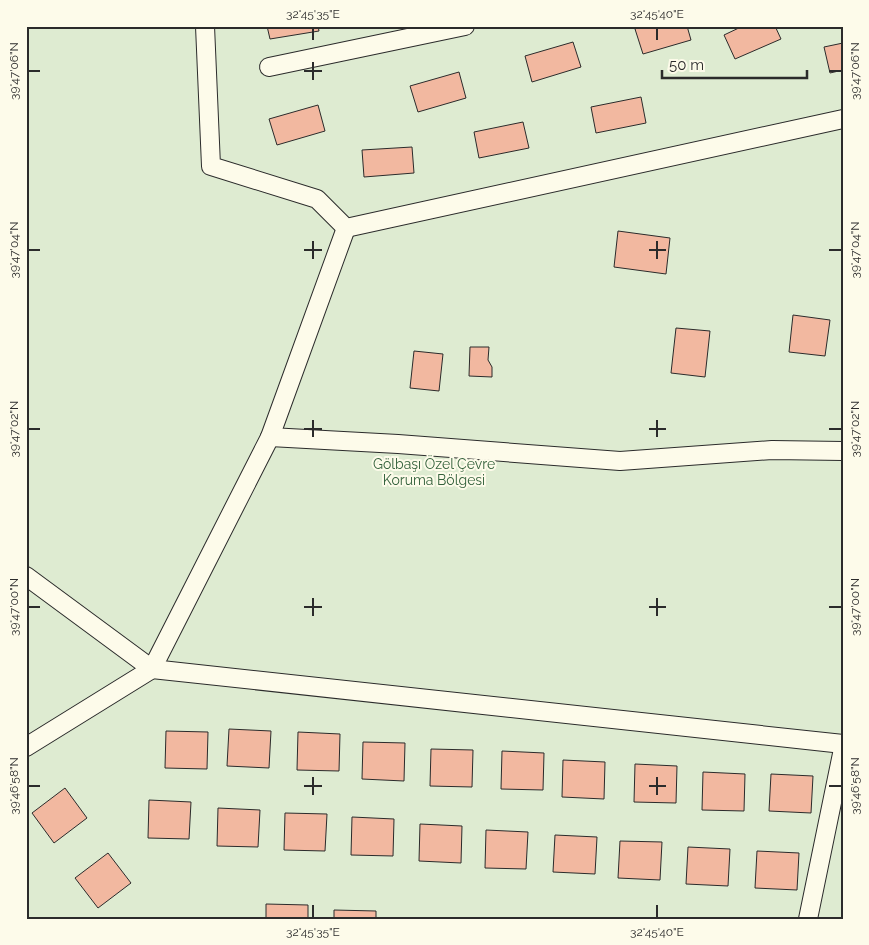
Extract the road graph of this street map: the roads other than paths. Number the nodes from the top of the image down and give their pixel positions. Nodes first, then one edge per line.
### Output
1 (205, 26) edge
2 (465, 26) edge
3 (269, 67) dead end
4 (843, 119) edge
5 (346, 228) junction
6 (270, 437) junction
7 (843, 451) edge
8 (26, 576) edge
9 (152, 669) junction
10 (843, 744) edge
11 (26, 747) edge
12 (843, 749) edge
13 (808, 919) edge

1 - 5 street
2 - 3 street
4 - 5 street
5 - 6 street
6 - 7 street
6 - 9 street
8 - 9 street
9 - 10 street
9 - 11 street
12 - 13 street

